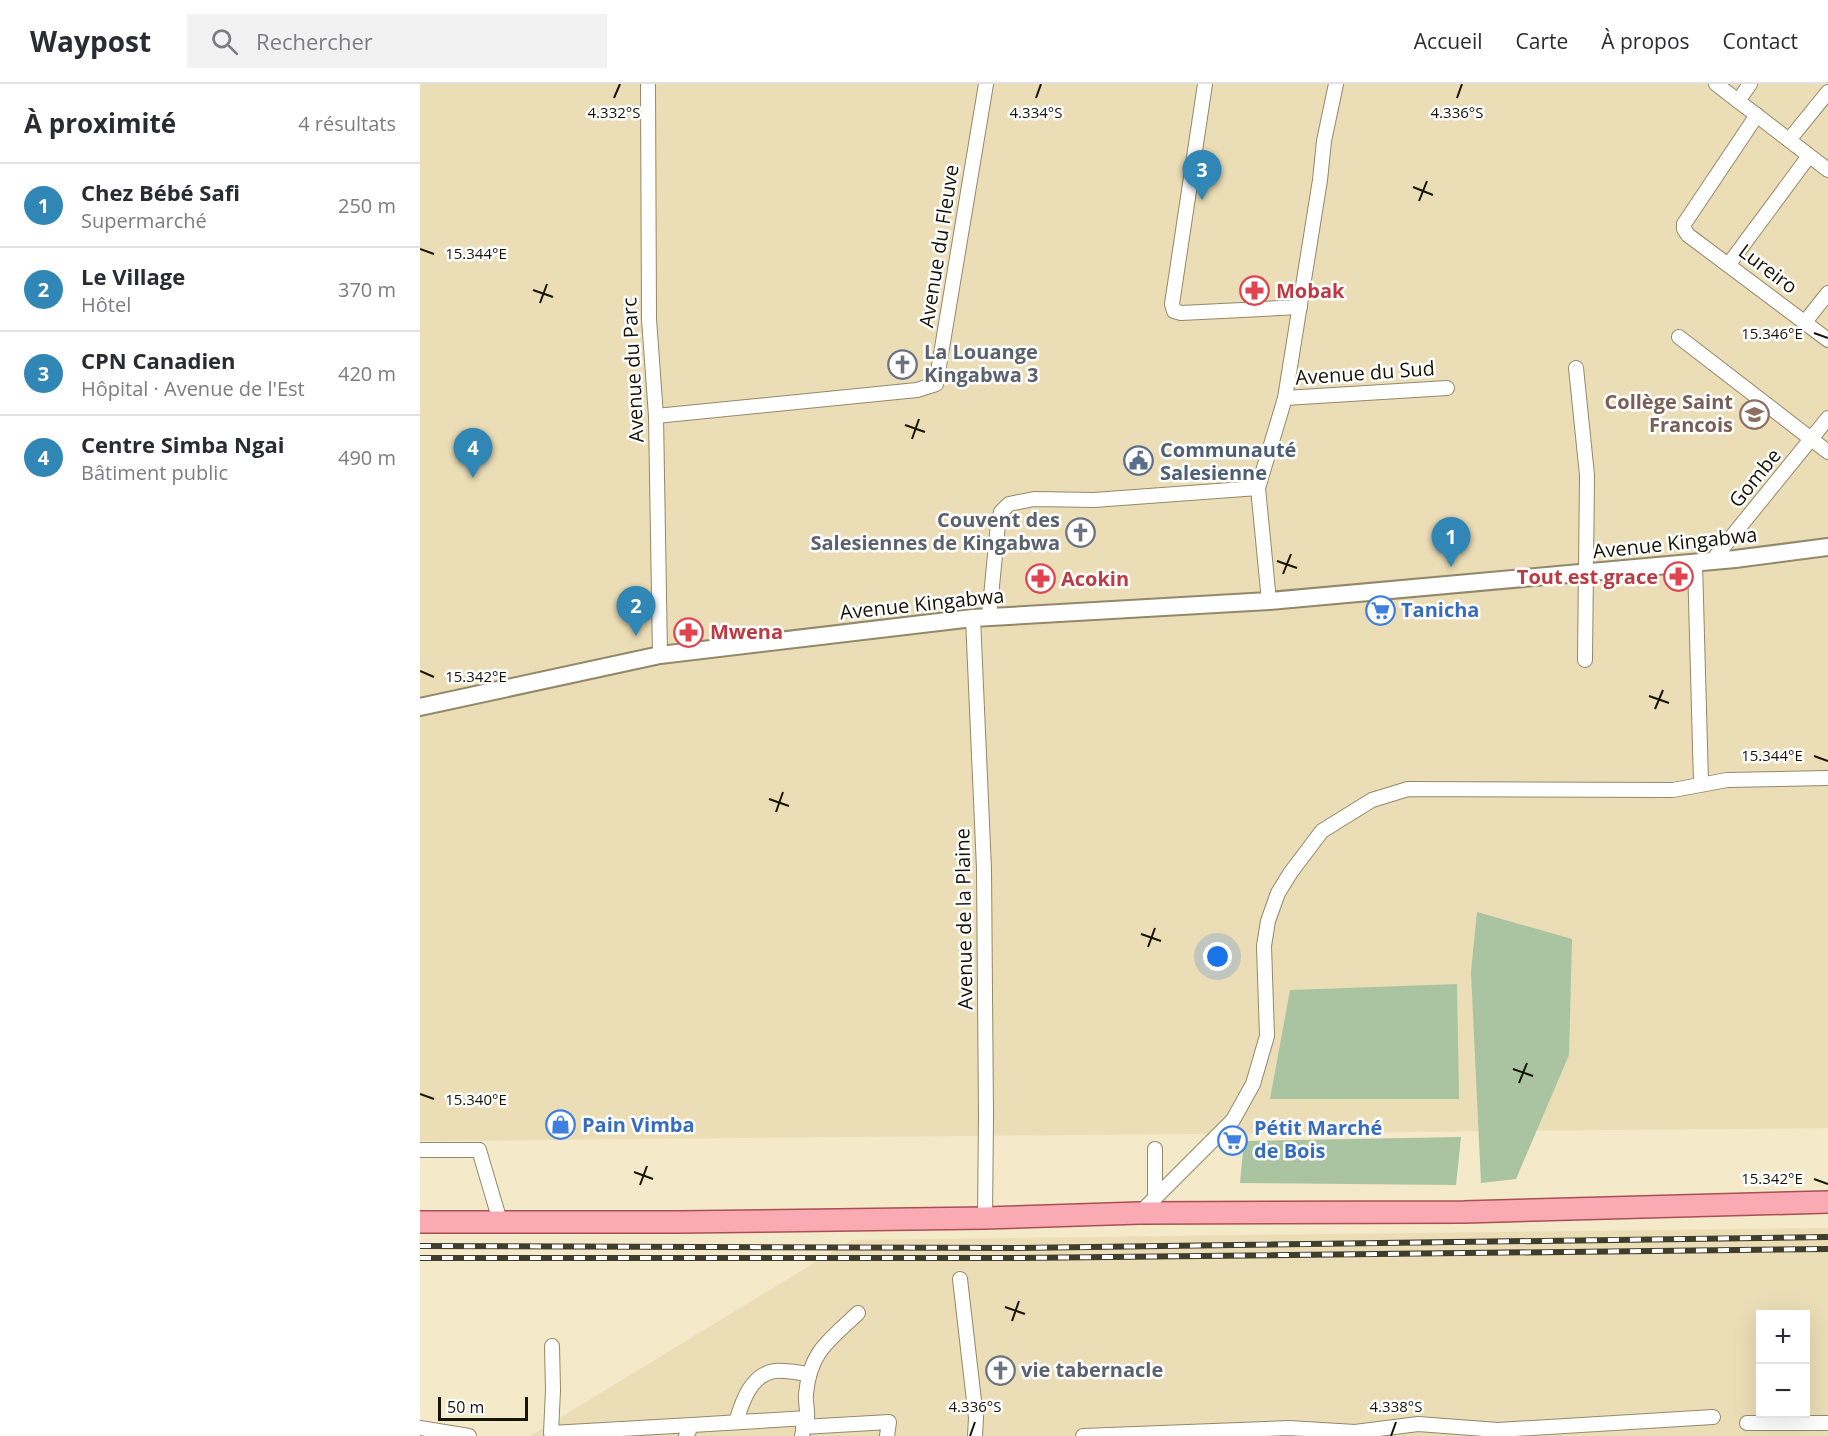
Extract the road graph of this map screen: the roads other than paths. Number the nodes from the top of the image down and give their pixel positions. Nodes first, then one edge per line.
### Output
1 (648, 84) edge
2 (986, 84) edge
3 (1205, 84) edge
4 (1336, 84) edge
5 (1716, 84) edge
6 (1750, 84) edge
7 (1828, 92) edge
8 (1738, 101) junction
9 (1757, 115) junction
10 (1789, 140) junction
11 (1809, 156) junction
12 (1828, 170) edge
13 (1729, 264) junction
14 (1828, 293) edge
15 (1300, 307) junction
16 (1805, 322) junction
17 (1679, 337) dead end
18 (1828, 340) edge
19 (1576, 368) dead end
20 (1447, 388) dead end
21 (1285, 398) junction
22 (656, 416) junction
23 (1828, 418) edge
24 (1811, 439) junction
25 (1828, 452) edge
26 (1258, 488) junction
27 (1828, 547) edge
28 (1703, 562) junction
29 (1586, 573) junction
30 (1269, 601) junction
31 (981, 618) junction
32 (660, 655) junction
33 (1585, 660) dead end
34 (420, 707) edge
35 (1828, 778) edge
36 (1701, 783) junction
37 (1155, 1149) dead end
38 (420, 1150) edge
39 (1155, 1198) junction
40 (1828, 1202) edge
41 (1140, 1213) junction
42 (984, 1218) junction
43 (500, 1221) junction
44 (420, 1222) edge
45 (960, 1279) dead end
46 (858, 1313) dead end
47 (552, 1346) dead end
48 (809, 1374) junction
49 (1713, 1416) dead end
50 (736, 1422) junction
51 (1748, 1423) dead end
52 (1828, 1423) edge
53 (804, 1427) edge
54 (420, 1428) edge
55 (689, 1430) edge
56 (548, 1435) edge
57 (469, 1436) edge
58 (886, 1436) edge
59 (975, 1436) edge
60 (1083, 1436) edge

1 - 22 street, Avenue du Parc
2 - 22 street, Avenue du Fleuve
3 - 15 street
4 - 15 street
5 - 8 street
6 - 8 street
7 - 10 street
8 - 9 street
9 - 10 street
9 - 13 street, Lureiro
10 - 11 street
11 - 12 street
11 - 13 street
13 - 16 street, Lureiro
14 - 16 street
15 - 21 street
16 - 18 street, Lureiro
17 - 24 street
19 - 29 street
20 - 21 street, Avenue du Sud
21 - 26 street
22 - 32 street, Avenue du Parc
23 - 24 street, Gombe
24 - 25 street
24 - 28 street, Gombe
26 - 30 street
26 - 31 street, Avenue de la Plaine
27 - 28 street, Avenue Kingabwa
28 - 29 street, Avenue Kingabwa
28 - 36 street
29 - 30 street, Avenue Kingabwa
29 - 33 street
30 - 31 street, Avenue Kingabwa
31 - 32 street, Avenue Kingabwa
31 - 42 street, Avenue de la Plaine
32 - 34 street, Avenue Kingabwa
35 - 36 street
36 - 39 street
37 - 39 street
38 - 43 street
39 - 41 street
40 - 41 main road
41 - 42 main road
42 - 43 main road
43 - 44 main road
45 - 59 street
46 - 48 street
47 - 56 street
48 - 50 street
48 - 53 street
49 - 60 street
50 - 53 street
50 - 55 street
51 - 52 street
53 - 58 street
54 - 57 street
55 - 56 street

